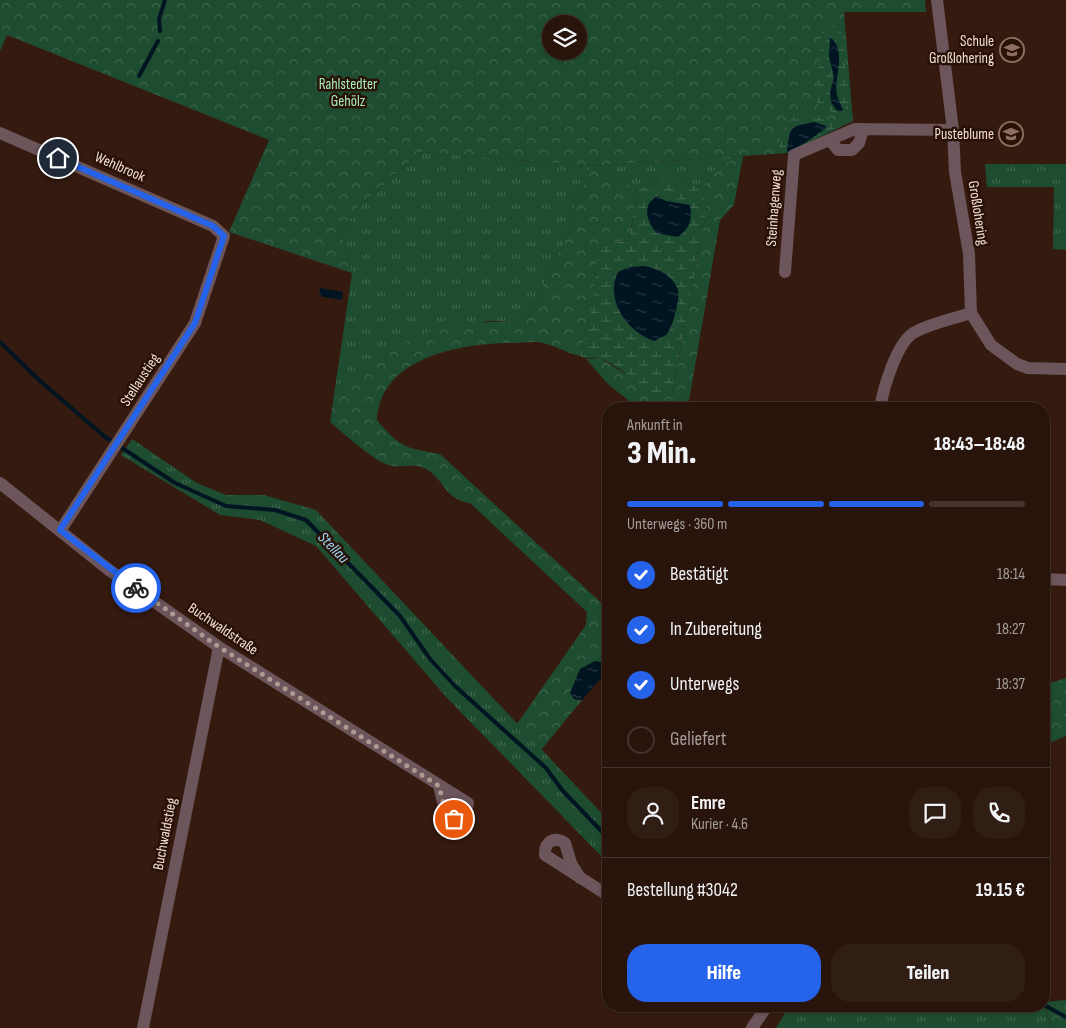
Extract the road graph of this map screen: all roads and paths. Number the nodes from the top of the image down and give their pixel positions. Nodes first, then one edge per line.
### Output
1 (937, 0) edge
2 (863, 129) junction
3 (953, 130) junction
4 (0, 133) edge
5 (830, 140) junction
6 (224, 236) joint
7 (785, 272) dead end
8 (971, 313) junction
9 (1066, 369) edge
10 (881, 402) edge
11 (0, 483) edge
12 (60, 530) junction
13 (1050, 579) edge
14 (1066, 580) edge
15 (219, 647) junction
16 (439, 786) dead end
17 (580, 878) dead end
18 (602, 892) edge
19 (763, 1012) edge
20 (142, 1028) edge
21 (752, 1028) edge

1 - 3 street, Großlohering
2 - 3 street, Steinhagenweg
2 - 5 street, Steinhagenweg
2 - 5 street
3 - 8 street, Großlohering
4 - 6 street, Wehlbrook
5 - 7 street, Steinhagenweg
6 - 12 street, Stellaustieg
8 - 9 street
8 - 10 street
11 - 12 street, Buchwaldstraße
12 - 15 street, Buchwaldstraße
13 - 14 street
15 - 16 street, Buchwaldstraße
15 - 20 street, Buchwaldstieg
17 - 18 street
19 - 21 street

